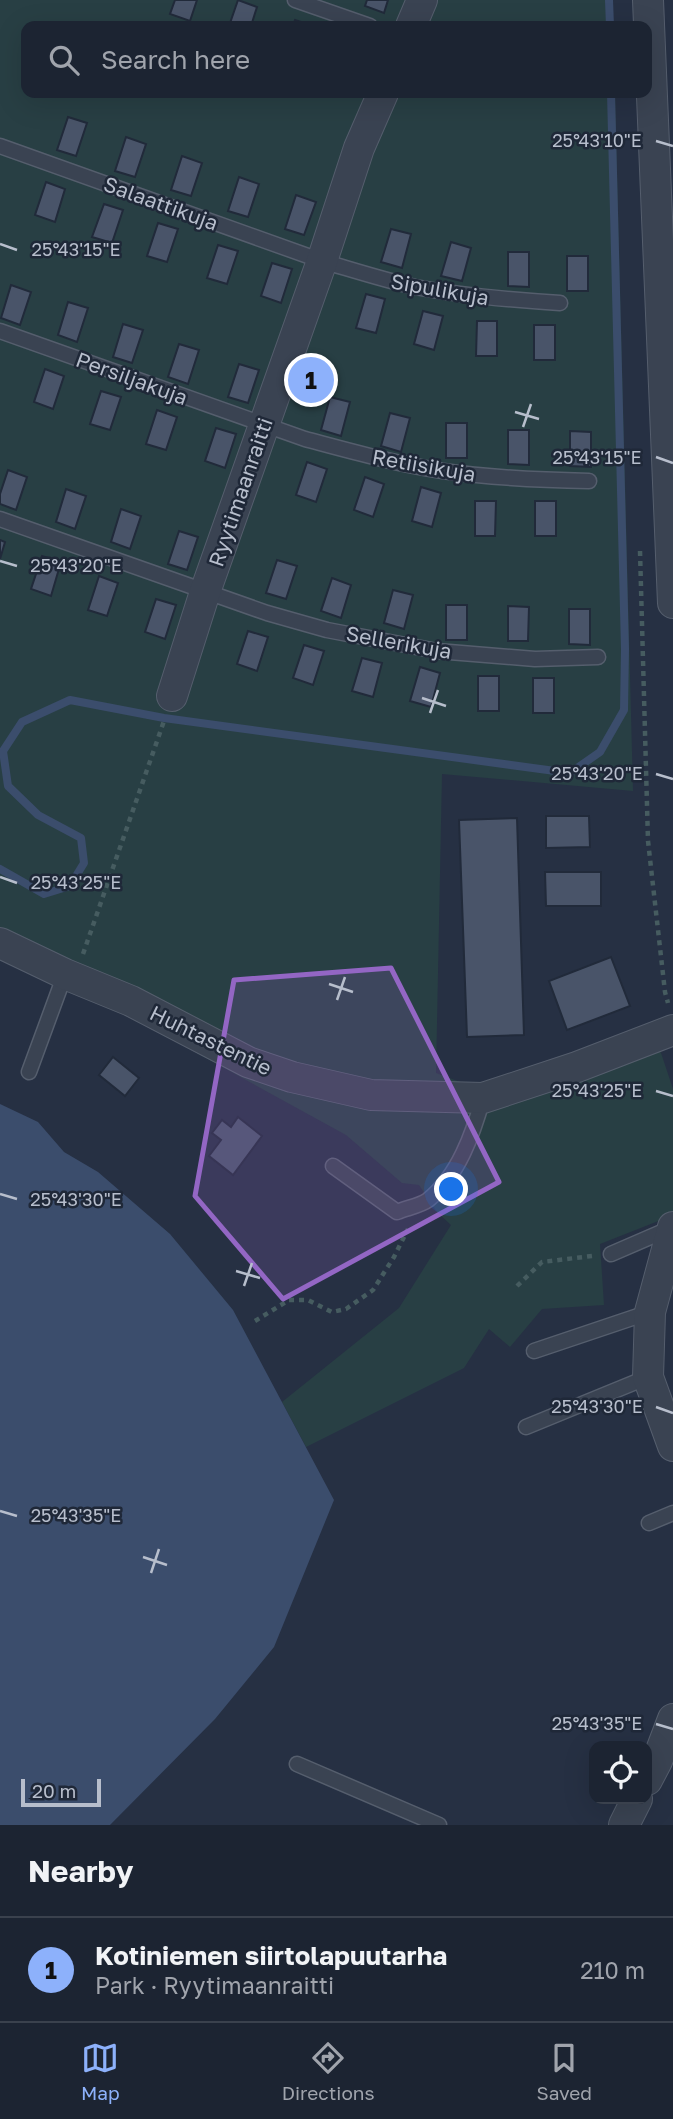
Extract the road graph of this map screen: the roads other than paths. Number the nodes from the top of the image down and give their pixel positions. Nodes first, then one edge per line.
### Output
1 (295, 0) edge
2 (422, 0) edge
3 (648, 0) edge
4 (356, 21) edge
5 (413, 21) edge
6 (649, 21) edge
7 (652, 96) edge
8 (381, 98) edge
9 (0, 146) edge
10 (322, 261) junction
11 (560, 303) dead end
12 (0, 331) edge
13 (264, 424) junction
14 (589, 481) dead end
15 (0, 519) edge
16 (205, 592) junction
17 (673, 603) edge
18 (598, 657) dead end
19 (173, 696) dead end
20 (0, 943) edge
21 (69, 976) junction
22 (673, 1030) edge
23 (29, 1072) dead end
24 (483, 1098) junction
25 (332, 1166) dead end
26 (673, 1227) edge
27 (611, 1254) road end
28 (650, 1312) junction
29 (534, 1351) dead end
30 (648, 1377) junction
31 (526, 1427) dead end
32 (673, 1446) edge
33 (673, 1514) edge
34 (649, 1523) dead end
35 (673, 1718) edge
36 (298, 1764) dead end
37 (652, 1770) edge
38 (634, 1804) edge
39 (439, 1825) edge
40 (624, 1825) edge

1 - 4 lane
2 - 5 street
3 - 6 street
7 - 17 street
8 - 10 street, Ryytimaanraitti
9 - 10 lane, Salaattikuja
10 - 11 lane, Sipulikuja
10 - 13 street, Ryytimaanraitti
12 - 13 lane, Persiljakuja
13 - 14 lane, Retiisikuja
13 - 16 street, Ryytimaanraitti
15 - 16 lane, Sellerikuja
16 - 18 lane, Sellerikuja
16 - 19 street, Ryytimaanraitti
20 - 21 street, Huhtastentie
21 - 23 lane
21 - 24 street, Huhtastentie
22 - 24 street, Huhtastentie
24 - 25 lane
26 - 27 lane
26 - 28 street
28 - 29 lane
28 - 30 street
30 - 31 lane
30 - 32 street
33 - 34 lane
35 - 37 street
36 - 39 lane
38 - 40 street

